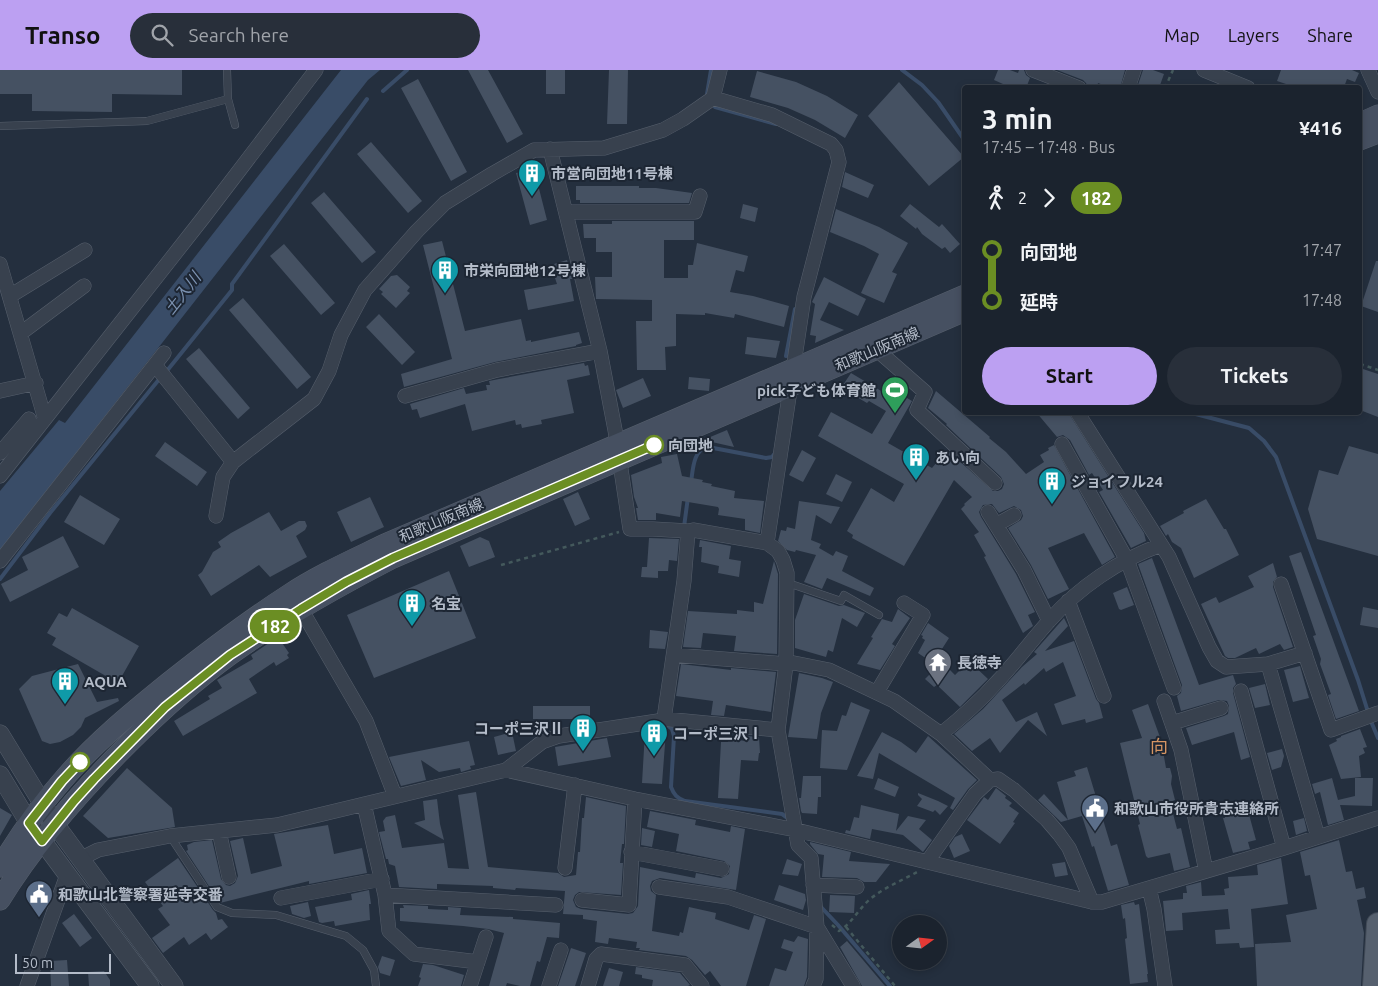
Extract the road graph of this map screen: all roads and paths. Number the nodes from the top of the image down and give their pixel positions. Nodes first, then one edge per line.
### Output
1 (227, 70) edge
2 (316, 70) edge
3 (720, 70) edge
4 (1033, 70) edge
5 (1134, 70) edge
6 (1173, 70) edge
7 (1204, 70) edge
8 (1368, 70) edge
9 (1071, 85) edge
10 (1129, 85) edge
11 (1166, 85) edge
12 (1241, 85) edge
13 (1378, 92) edge
14 (228, 99) junction
15 (710, 100) junction
16 (1378, 115) edge
17 (235, 125) dead end
18 (0, 126) edge
19 (1367, 136) edge
20 (550, 149) junction
21 (700, 196) dead end
22 (566, 212) junction
23 (85, 250) dead end
24 (0, 264) edge
25 (84, 286) dead end
26 (10, 296) junction
27 (962, 296) edge
28 (962, 312) edge
29 (21, 333) junction
30 (876, 349) junction
31 (600, 351) junction
32 (164, 353) dead end
33 (155, 365) junction
34 (1362, 365) edge
35 (1378, 370) edge
36 (792, 376) junction
37 (36, 383) junction
38 (0, 391) edge
39 (404, 396) dead end
40 (1079, 415) edge
41 (29, 419) dead end
42 (46, 419) junction
43 (1062, 444) dead end
44 (618, 452) junction
45 (0, 454) edge
46 (233, 462) junction
47 (0, 476) edge
48 (996, 483) dead end
49 (988, 512) dead end
50 (1014, 515) dead end
51 (216, 516) dead end
52 (996, 525) junction
53 (630, 529) junction
54 (685, 531) junction
55 (767, 543) junction
56 (1162, 545) junction
57 (1127, 560) junction
58 (0, 561) edge
59 (501, 565) dead end
60 (788, 583) junction
61 (1282, 584) dead end
62 (1068, 601) junction
63 (904, 603) dead end
64 (301, 609) junction
65 (879, 615) dead end
66 (1049, 621) junction
67 (1305, 653) junction
68 (674, 655) junction
69 (786, 664) junction
70 (1268, 664) junction
71 (1174, 688) dead end
72 (1240, 690) dead end
73 (877, 692) junction
74 (1104, 696) dead end
75 (1164, 701) dead end
76 (1220, 708) dead end
77 (1378, 713) edge
78 (661, 720) junction
79 (1172, 723) junction
80 (778, 730) junction
81 (0, 734) edge
82 (941, 734) junction
83 (506, 770) junction
84 (0, 775) edge
85 (990, 780) junction
86 (575, 785) junction
87 (395, 796) junction
88 (635, 799) junction
89 (364, 804) junction
90 (43, 806) junction
91 (1378, 818) edge
92 (29, 823) junction
93 (55, 824) junction
94 (796, 830) junction
95 (218, 831) junction
96 (170, 836) junction
97 (1318, 837) junction
98 (42, 841) junction
99 (1284, 848) junction
100 (631, 852) junction
101 (3, 855) edge
102 (80, 859) junction
103 (927, 862) junction
104 (566, 868) dead end
105 (722, 869) dead end
106 (1206, 871) junction
107 (67, 875) junction
108 (229, 877) dead end
109 (382, 879) junction
110 (813, 884) junction
111 (659, 887) dead end
112 (856, 887) dead end
113 (1149, 888) junction
114 (386, 895) junction
115 (281, 898) dead end
116 (0, 900) edge
117 (582, 900) dead end
118 (1092, 902) junction
119 (556, 906) dead end
120 (1378, 924) edge
121 (817, 926) junction
122 (846, 927) junction
123 (839, 931) dead end
124 (486, 937) dead end
125 (561, 950) dead end
126 (478, 962) junction
127 (27, 986) edge
128 (150, 986) edge
129 (174, 986) edge
130 (376, 986) edge
131 (470, 986) edge
132 (549, 986) edge
133 (588, 986) edge
134 (702, 986) edge
135 (813, 986) edge
136 (853, 986) edge
137 (896, 986) edge
138 (1166, 986) edge
139 (1374, 986) edge

1 - 14 lane
2 - 42 street
3 - 15 street
4 - 9 street
5 - 10 street
6 - 11 path
7 - 12 street
8 - 13 street
14 - 17 lane
14 - 18 lane
15 - 20 street
15 - 36 street
16 - 19 main road
20 - 22 street
20 - 46 street
21 - 22 street
22 - 31 street
23 - 26 street
24 - 26 street
25 - 29 street
26 - 29 street
27 - 36 main road, 和歌山阪南線
28 - 30 main road, 和歌山阪南線
29 - 37 street
30 - 36 main road, 和歌山阪南線
30 - 48 street
31 - 39 street
31 - 44 street
32 - 33 street
33 - 46 street
33 - 58 street
34 - 35 path
36 - 44 main road, 和歌山阪南線
36 - 55 street
37 - 38 street
37 - 42 street
40 - 56 street
41 - 45 street
42 - 47 street
43 - 57 street
44 - 53 street
44 - 64 main road, 和歌山阪南線
44 - 90 main road, 和歌山阪南線
46 - 51 street
49 - 52 street
50 - 52 street
52 - 66 street
53 - 54 street
53 - 59 path
54 - 55 street
54 - 68 street
55 - 60 street
56 - 57 street
56 - 70 street
57 - 62 street
57 - 71 street
60 - 65 lane
60 - 69 street
61 - 67 street
62 - 66 street
62 - 74 street
63 - 73 street
64 - 87 street
64 - 93 main road, 和歌山阪南線
66 - 82 street
67 - 70 street
67 - 77 street
68 - 69 street
68 - 78 street
69 - 73 street
69 - 80 street
70 - 97 street
72 - 99 street
73 - 82 street
75 - 79 street
76 - 79 street
78 - 80 street
78 - 83 street
79 - 106 street
80 - 94 street
81 - 90 street
82 - 85 street
83 - 86 street
83 - 87 street
84 - 92 street
85 - 103 street
85 - 118 street
86 - 88 street
86 - 104 street
87 - 89 street
88 - 94 street
88 - 100 street
89 - 95 street
89 - 109 street
90 - 92 main road, 和歌山阪南線
90 - 93 street
91 - 97 street
92 - 98 street
92 - 101 main road, 和歌山阪南線
93 - 98 main road, 和歌山阪南線
93 - 102 street
94 - 103 street
94 - 110 street
95 - 96 street
95 - 108 street
96 - 102 street
96 - 130 lane
97 - 99 street
98 - 107 street
98 - 116 main road, 和歌山阪南線
99 - 106 street
100 - 105 street
100 - 117 street
102 - 129 street
103 - 118 street
103 - 122 path
106 - 113 street
107 - 127 street
107 - 128 street
109 - 114 street
109 - 115 street
110 - 112 street
110 - 121 street
111 - 121 street
113 - 118 street
113 - 138 street
114 - 119 street
114 - 126 street
120 - 139 main road
121 - 135 street
121 - 136 street
122 - 123 path
122 - 137 path
124 - 126 street
125 - 132 street
126 - 131 street
133 - 134 street

